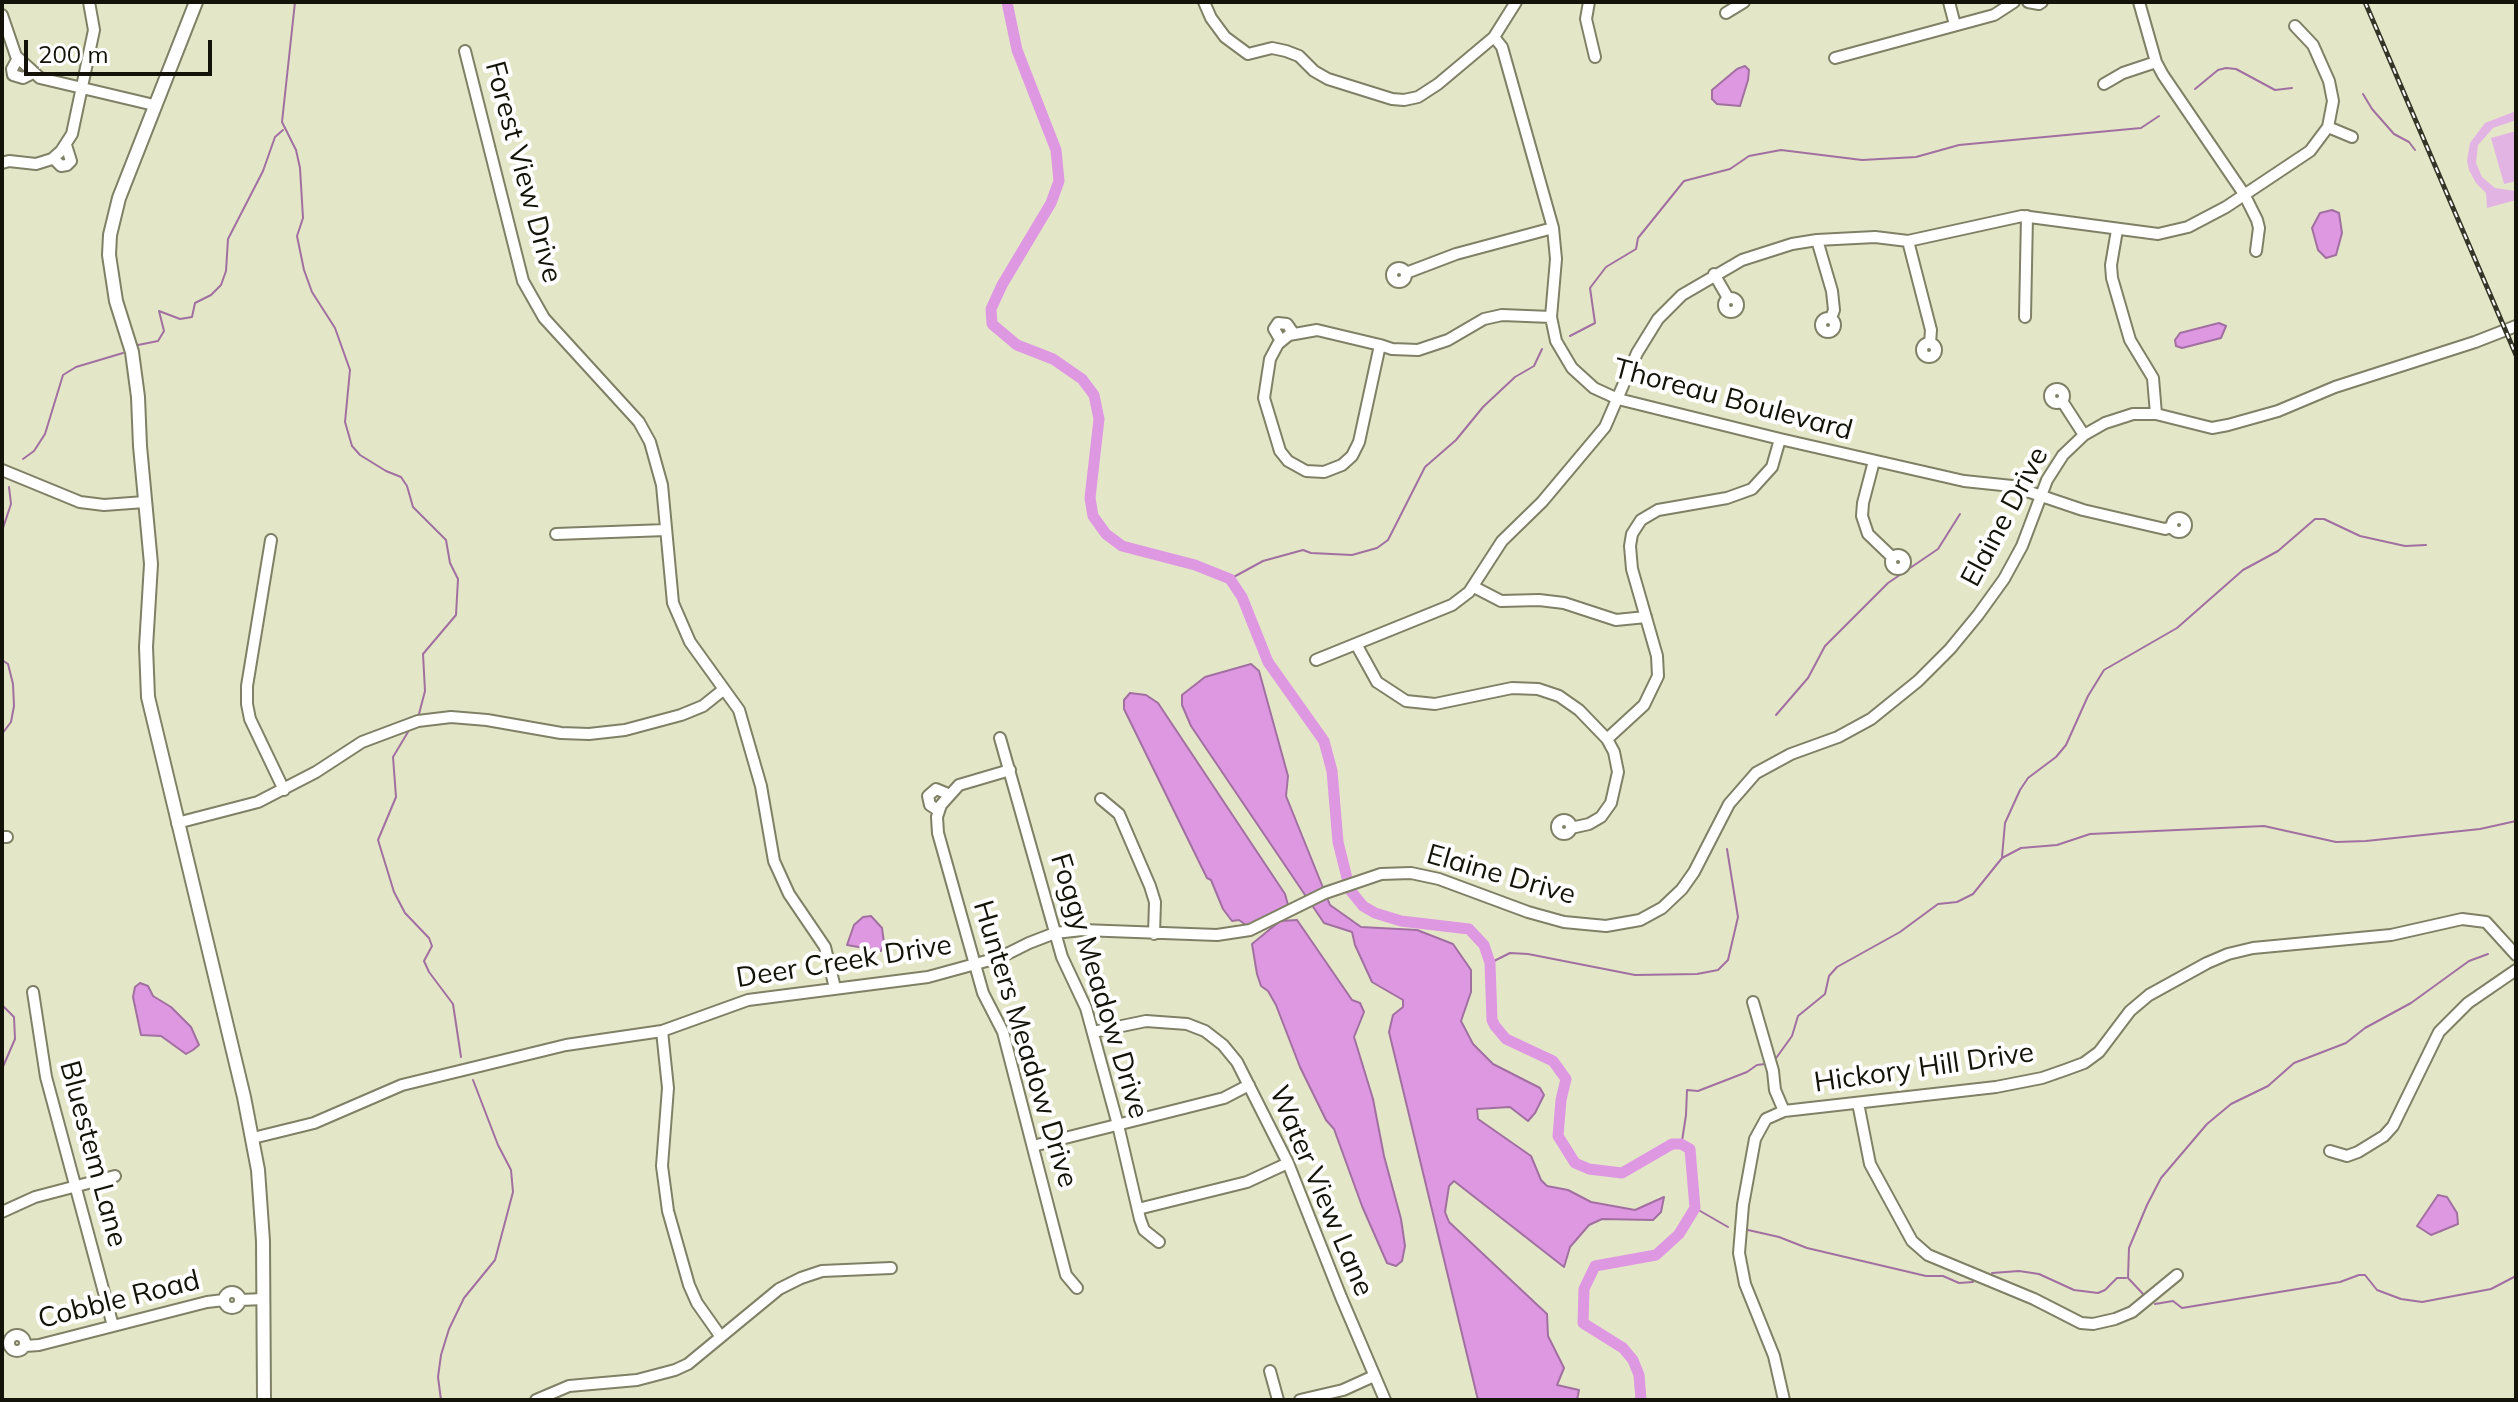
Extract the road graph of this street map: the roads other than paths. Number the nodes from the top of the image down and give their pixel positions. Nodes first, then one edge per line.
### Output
1 (89, 2) edge
2 (196, 2) edge
3 (1204, 2) edge
4 (1516, 2) edge
5 (1589, 2) edge
6 (1744, 2) edge
7 (1949, 2) edge
8 (2014, 2) edge
9 (2028, 2) edge
10 (2042, 2) edge
11 (2139, 2) edge
12 (1726, 13) dead end
13 (2, 15) edge
14 (1955, 25) junction
15 (2295, 26) dead end
16 (1494, 37) junction
17 (465, 51) dead end
18 (1595, 57) dead end
19 (1835, 58) dead end
20 (2156, 62) junction
21 (2104, 84) dead end
22 (82, 88) junction
23 (154, 105) junction
24 (2328, 127) junction
25 (2352, 137) dead end
26 (2, 163) edge
27 (2244, 194) junction
28 (2027, 216) junction
29 (1553, 228) junction
30 (2117, 230) junction
31 (1817, 240) junction
32 (1908, 241) junction
33 (2256, 251) dead end
34 (1406, 273) dead end
35 (1714, 274) junction
36 (1728, 298) dead end
37 (1551, 317) junction
38 (2025, 317) dead end
39 (1831, 318) dead end
40 (2516, 326) edge
41 (1294, 334) junction
42 (1281, 341) junction
43 (1930, 343) dead end
44 (1380, 345) junction
45 (1618, 399) junction
46 (2062, 401) dead end
47 (2156, 414) junction
48 (2084, 435) junction
49 (1780, 439) junction
50 (1874, 461) junction
51 (2, 470) edge
52 (2041, 495) junction
53 (145, 502) junction
54 (2172, 527) dead end
55 (666, 530) junction
56 (556, 534) dead end
57 (271, 540) dead end
58 (1892, 557) dead end
59 (1474, 587) junction
60 (1646, 617) junction
61 (1356, 644) junction
62 (1316, 660) dead end
63 (723, 690) junction
64 (1000, 738) dead end
65 (1607, 739) junction
66 (1010, 770) junction
67 (284, 790) junction
68 (948, 794) junction
69 (1101, 799) dead end
70 (939, 811) junction
71 (177, 823) junction
72 (1571, 828) dead end
73 (1055, 933) junction
74 (1154, 934) junction
75 (1217, 935) joint
76 (2516, 955) edge
77 (975, 964) junction
78 (2516, 970) edge
79 (835, 988) junction
80 (33, 992) dead end
81 (1753, 1002) dead end
82 (662, 1031) junction
83 (1093, 1032) junction
84 (1249, 1085) junction
85 (1858, 1103) junction
86 (1784, 1111) junction
87 (1118, 1125) junction
88 (253, 1138) junction
89 (1033, 1146) junction
90 (2330, 1151) dead end
91 (1288, 1163) junction
92 (115, 1176) dead end
93 (76, 1187) junction
94 (1138, 1209) junction
95 (2, 1212) edge
96 (1159, 1242) dead end
97 (891, 1268) dead end
98 (2177, 1275) dead end
99 (1077, 1288) dead end
100 (264, 1299) junction
101 (113, 1326) junction
102 (721, 1337) junction
103 (25, 1346) dead end
104 (1270, 1371) dead end
105 (1374, 1376) junction
106 (264, 1400) edge
107 (536, 1400) edge
108 (1278, 1400) edge
109 (1300, 1400) edge
110 (1385, 1400) edge
111 (1784, 1400) edge

1 - 22 street
2 - 23 main road
3 - 16 street
4 - 16 street
5 - 18 street
6 - 12 street
7 - 14 street
8 - 14 street
9 - 10 street
11 - 20 street
13 - 22 street
14 - 19 street
15 - 24 street
16 - 29 street, Thoreau Boulevard
17 - 55 street, Forest View Drive
20 - 21 street
20 - 27 street
22 - 23 street
22 - 26 street
23 - 53 main road
24 - 25 street
24 - 27 street
27 - 30 street
27 - 33 street
28 - 30 street
28 - 32 street
28 - 38 street
29 - 34 street
29 - 37 street, Thoreau Boulevard
30 - 47 street
31 - 32 street
31 - 35 street
31 - 39 street
32 - 43 street
35 - 36 street
35 - 45 street
37 - 44 street
37 - 45 street, Thoreau Boulevard
40 - 47 street, Elaine Drive
41 - 42 street
41 - 42 street
41 - 44 street
42 - 44 street
45 - 49 street, Thoreau Boulevard
45 - 59 street
46 - 48 street
47 - 48 street, Elaine Drive
48 - 52 street, Elaine Drive
49 - 50 street, Thoreau Boulevard
49 - 60 street
50 - 52 street, Thoreau Boulevard
50 - 58 street
51 - 53 street
52 - 54 street, Thoreau Boulevard
52 - 75 street, Elaine Drive
53 - 71 main road
55 - 56 street
55 - 63 street, Forest View Drive
57 - 67 street
59 - 60 street
59 - 61 street
60 - 65 street
61 - 62 street
61 - 65 street
63 - 67 street
63 - 79 street, Forest View Drive
64 - 66 street, Foggy Meadow Drive
65 - 72 street
66 - 68 street, Hunters Meadow Drive
66 - 73 street, Foggy Meadow Drive
67 - 71 street
68 - 70 street
68 - 70 street, Hunters Meadow Drive
69 - 74 street
70 - 77 street, Hunters Meadow Drive
71 - 88 main road
73 - 74 street, Deer Creek Drive
73 - 77 street, Deer Creek Drive
73 - 83 street, Foggy Meadow Drive
74 - 75 street, Deer Creek Drive
76 - 85 street, Hickory Hill Drive
77 - 79 street, Deer Creek Drive
77 - 89 street, Hunters Meadow Drive
78 - 90 street
79 - 82 street, Deer Creek Drive
80 - 93 street, Bluestem Lane
81 - 86 street
82 - 88 street, Deer Creek Drive
82 - 102 street
83 - 84 street, Water View Lane
83 - 87 street, Foggy Meadow Drive
84 - 87 street
84 - 91 street, Water View Lane
85 - 86 street, Hickory Hill Drive
85 - 98 street
86 - 111 street, Hickory Hill Drive
87 - 89 street
87 - 94 street, Foggy Meadow Drive
88 - 100 main road
89 - 99 street, Hunters Meadow Drive
91 - 94 street
91 - 105 street, Water View Lane
92 - 93 street
93 - 95 street
93 - 101 street, Bluestem Lane
94 - 96 street, Foggy Meadow Drive
97 - 102 street
100 - 101 street, Cobble Road
100 - 106 main road
101 - 103 street, Cobble Road
102 - 107 street
104 - 108 street
105 - 109 street
105 - 110 street, Water View Lane

